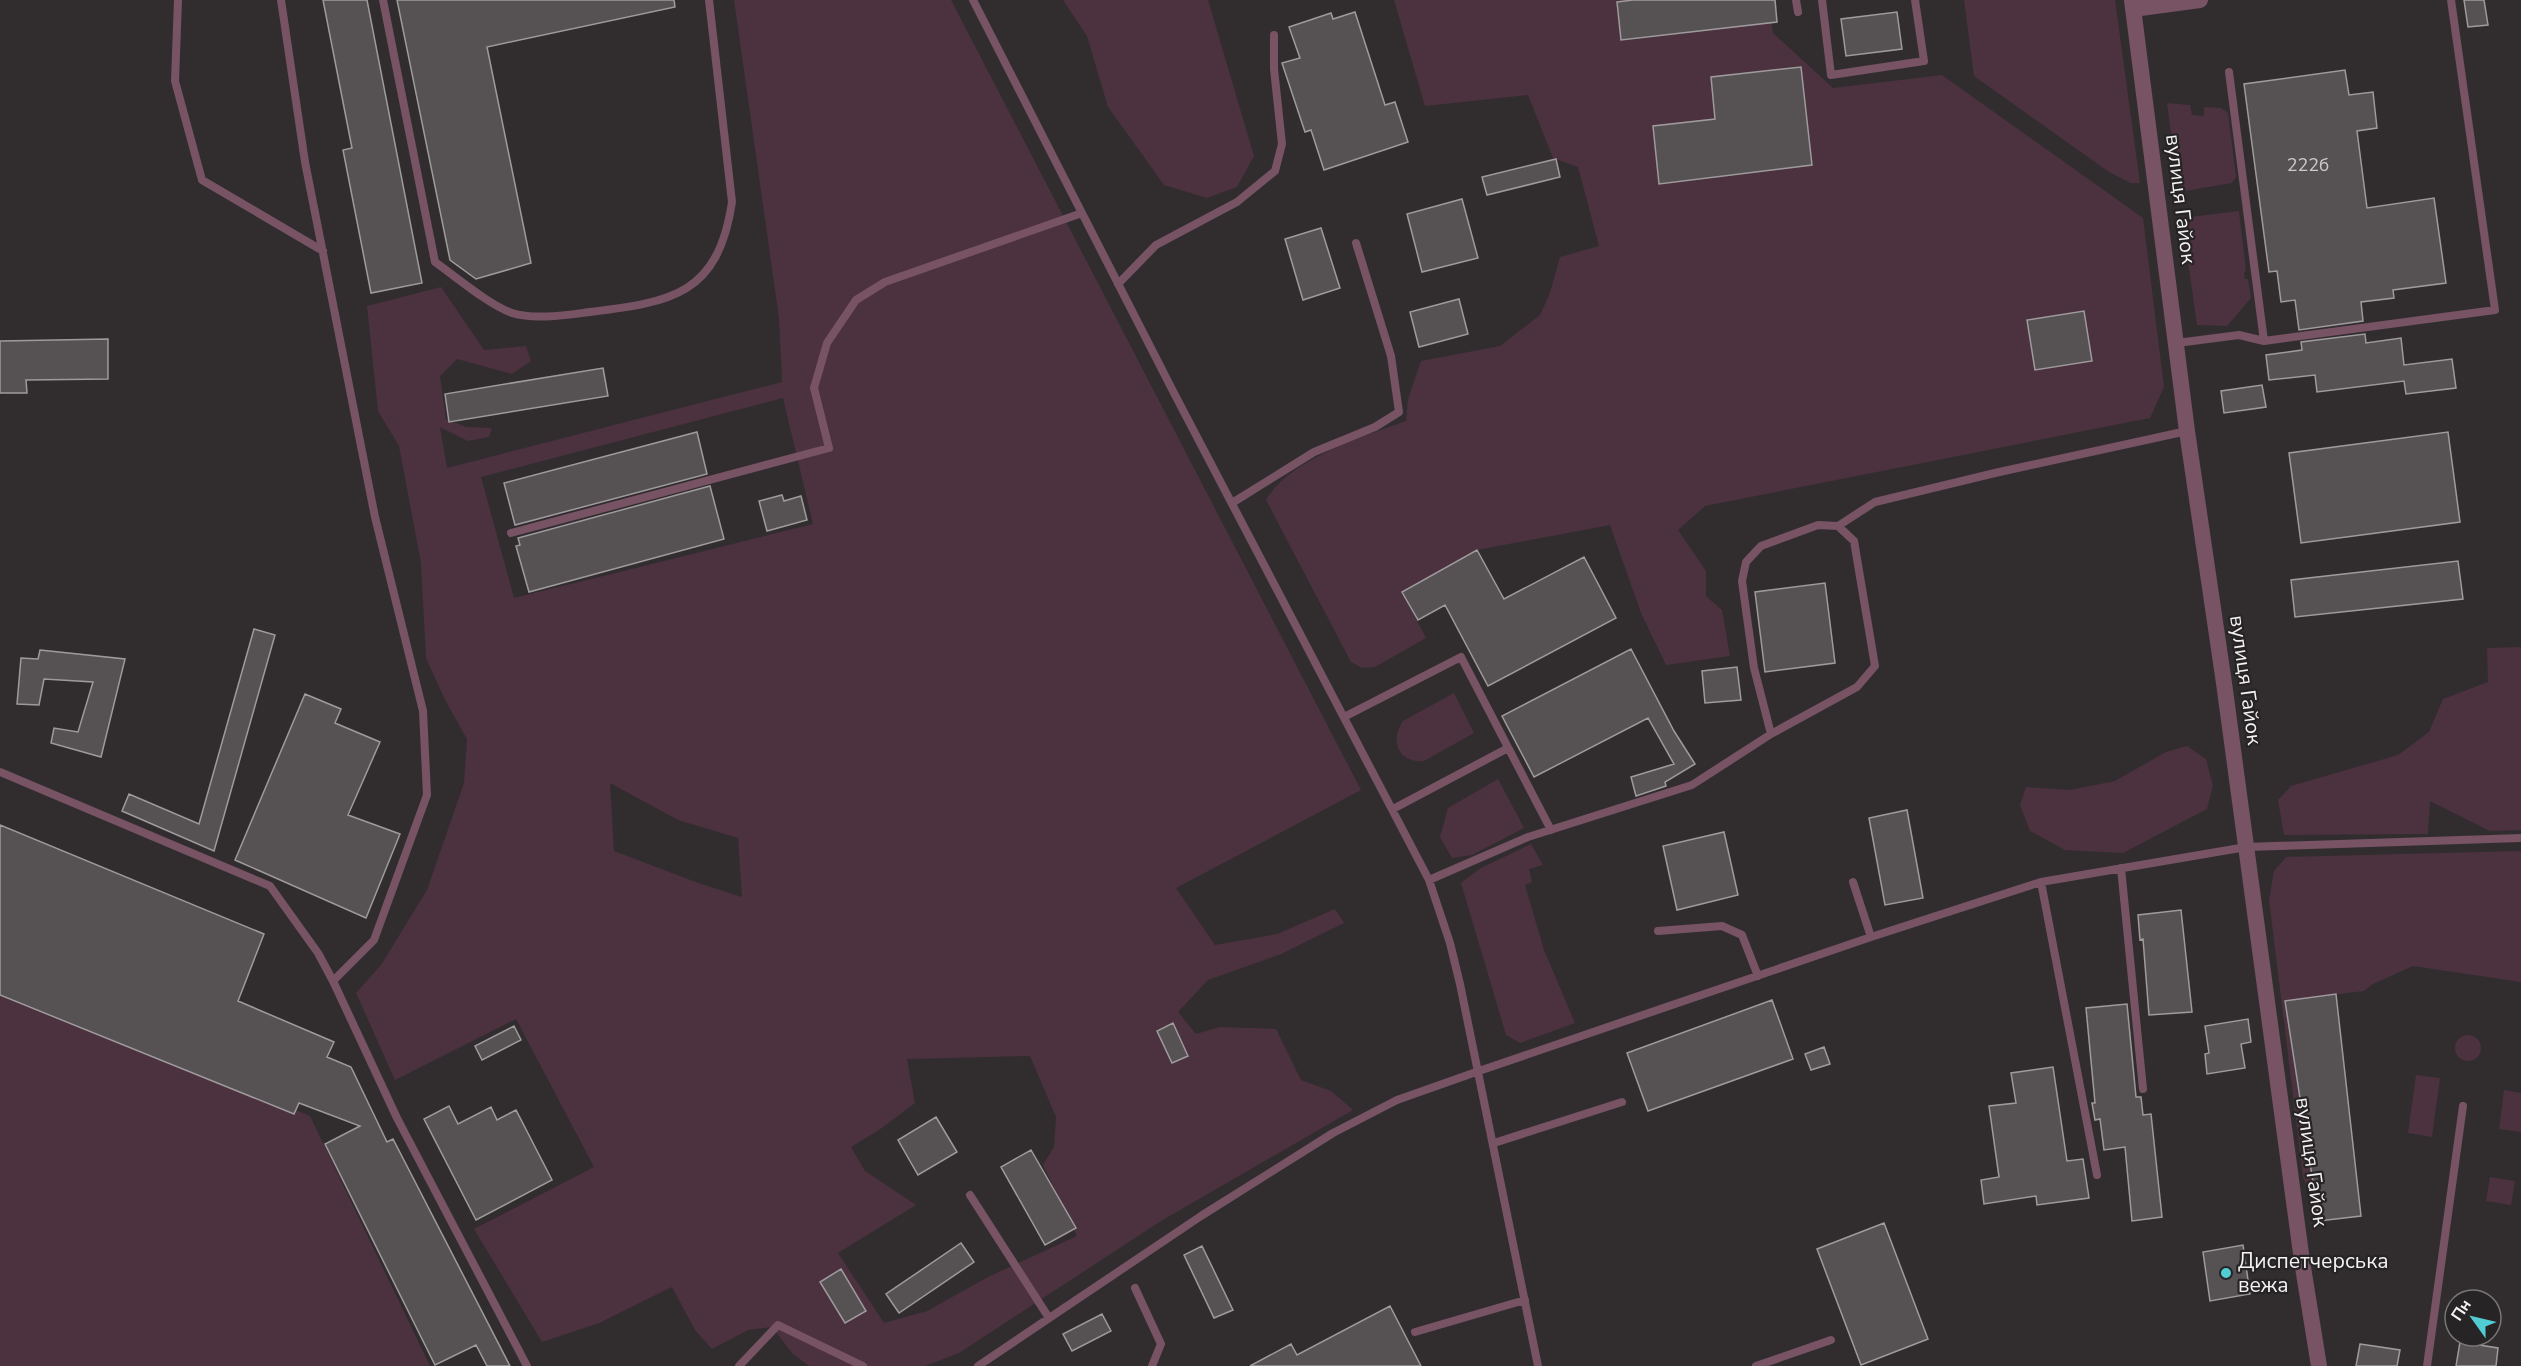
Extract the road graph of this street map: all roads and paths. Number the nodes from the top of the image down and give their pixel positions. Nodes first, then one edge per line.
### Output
1 (178, 0) edge
2 (281, 0) edge
3 (383, 0) edge
4 (709, 0) edge
5 (973, 0) edge
6 (1796, 0) edge
7 (1822, 0) edge
8 (1915, 0) edge
9 (2200, 0) edge
10 (2451, 0) edge
11 (2133, 4) edge
12 (1798, 12) dead end
13 (1274, 35) dead end
14 (2229, 72) dead end
15 (1082, 213) junction
16 (1356, 243) dead end
17 (323, 251) junction
18 (1118, 284) junction
19 (2264, 341) junction
20 (2177, 343) junction
21 (2187, 431) junction
22 (1232, 503) junction
23 (1838, 526) junction
24 (511, 533) dead end
25 (1344, 717) junction
26 (1771, 734) junction
27 (1508, 748) junction
28 (0, 772) edge
29 (1393, 809) junction
30 (1551, 830) junction
31 (2521, 838) edge
32 (2246, 847) junction
33 (2121, 868) junction
34 (1429, 880) junction
35 (1853, 882) dead end
36 (2041, 882) junction
37 (1658, 931) dead end
38 (1871, 937) junction
39 (1758, 976) junction
40 (333, 981) junction
41 (1479, 1071) junction
42 (2143, 1089) dead end
43 (1622, 1102) dead end
44 (2463, 1106) dead end
45 (1494, 1143) junction
46 (2097, 1175) dead end
47 (970, 1195) dead end
48 (1135, 1288) dead end
49 (1525, 1300) junction
50 (1049, 1318) junction
51 (1415, 1332) dead end
52 (1831, 1340) dead end
53 (526, 1366) edge
54 (739, 1366) edge
55 (863, 1366) edge
56 (978, 1366) edge
57 (1152, 1366) edge
58 (1538, 1366) edge
59 (1756, 1366) edge
60 (2319, 1366) edge
61 (2427, 1366) edge

1 - 17 lane
2 - 17 lane
3 - 4 lane
5 - 15 lane
6 - 12 lane
7 - 8 lane
9 - 11 street
10 - 19 lane
11 - 20 street, вулиця Гайок
13 - 18 lane
14 - 19 lane
15 - 18 lane
15 - 24 lane
16 - 22 lane
17 - 40 lane
18 - 22 lane
19 - 20 lane
20 - 21 street, вулиця Гайок
21 - 23 lane
21 - 32 street, вулиця Гайок
22 - 25 lane
23 - 26 lane
23 - 26 lane
25 - 27 lane
25 - 29 lane
26 - 30 lane
27 - 29 lane
27 - 30 lane
28 - 40 lane
29 - 34 lane
30 - 34 lane
31 - 32 lane
32 - 33 lane
32 - 60 street, вулиця Гайок
33 - 36 lane
33 - 42 lane
34 - 41 lane
35 - 38 lane
36 - 38 lane
36 - 46 lane
37 - 39 lane
38 - 39 lane
39 - 41 lane
40 - 53 lane
41 - 45 lane
41 - 50 lane
43 - 45 lane
44 - 61 lane
45 - 49 lane
47 - 50 lane
48 - 57 lane
49 - 51 lane
49 - 58 lane
50 - 56 lane
52 - 59 lane
54 - 55 lane

